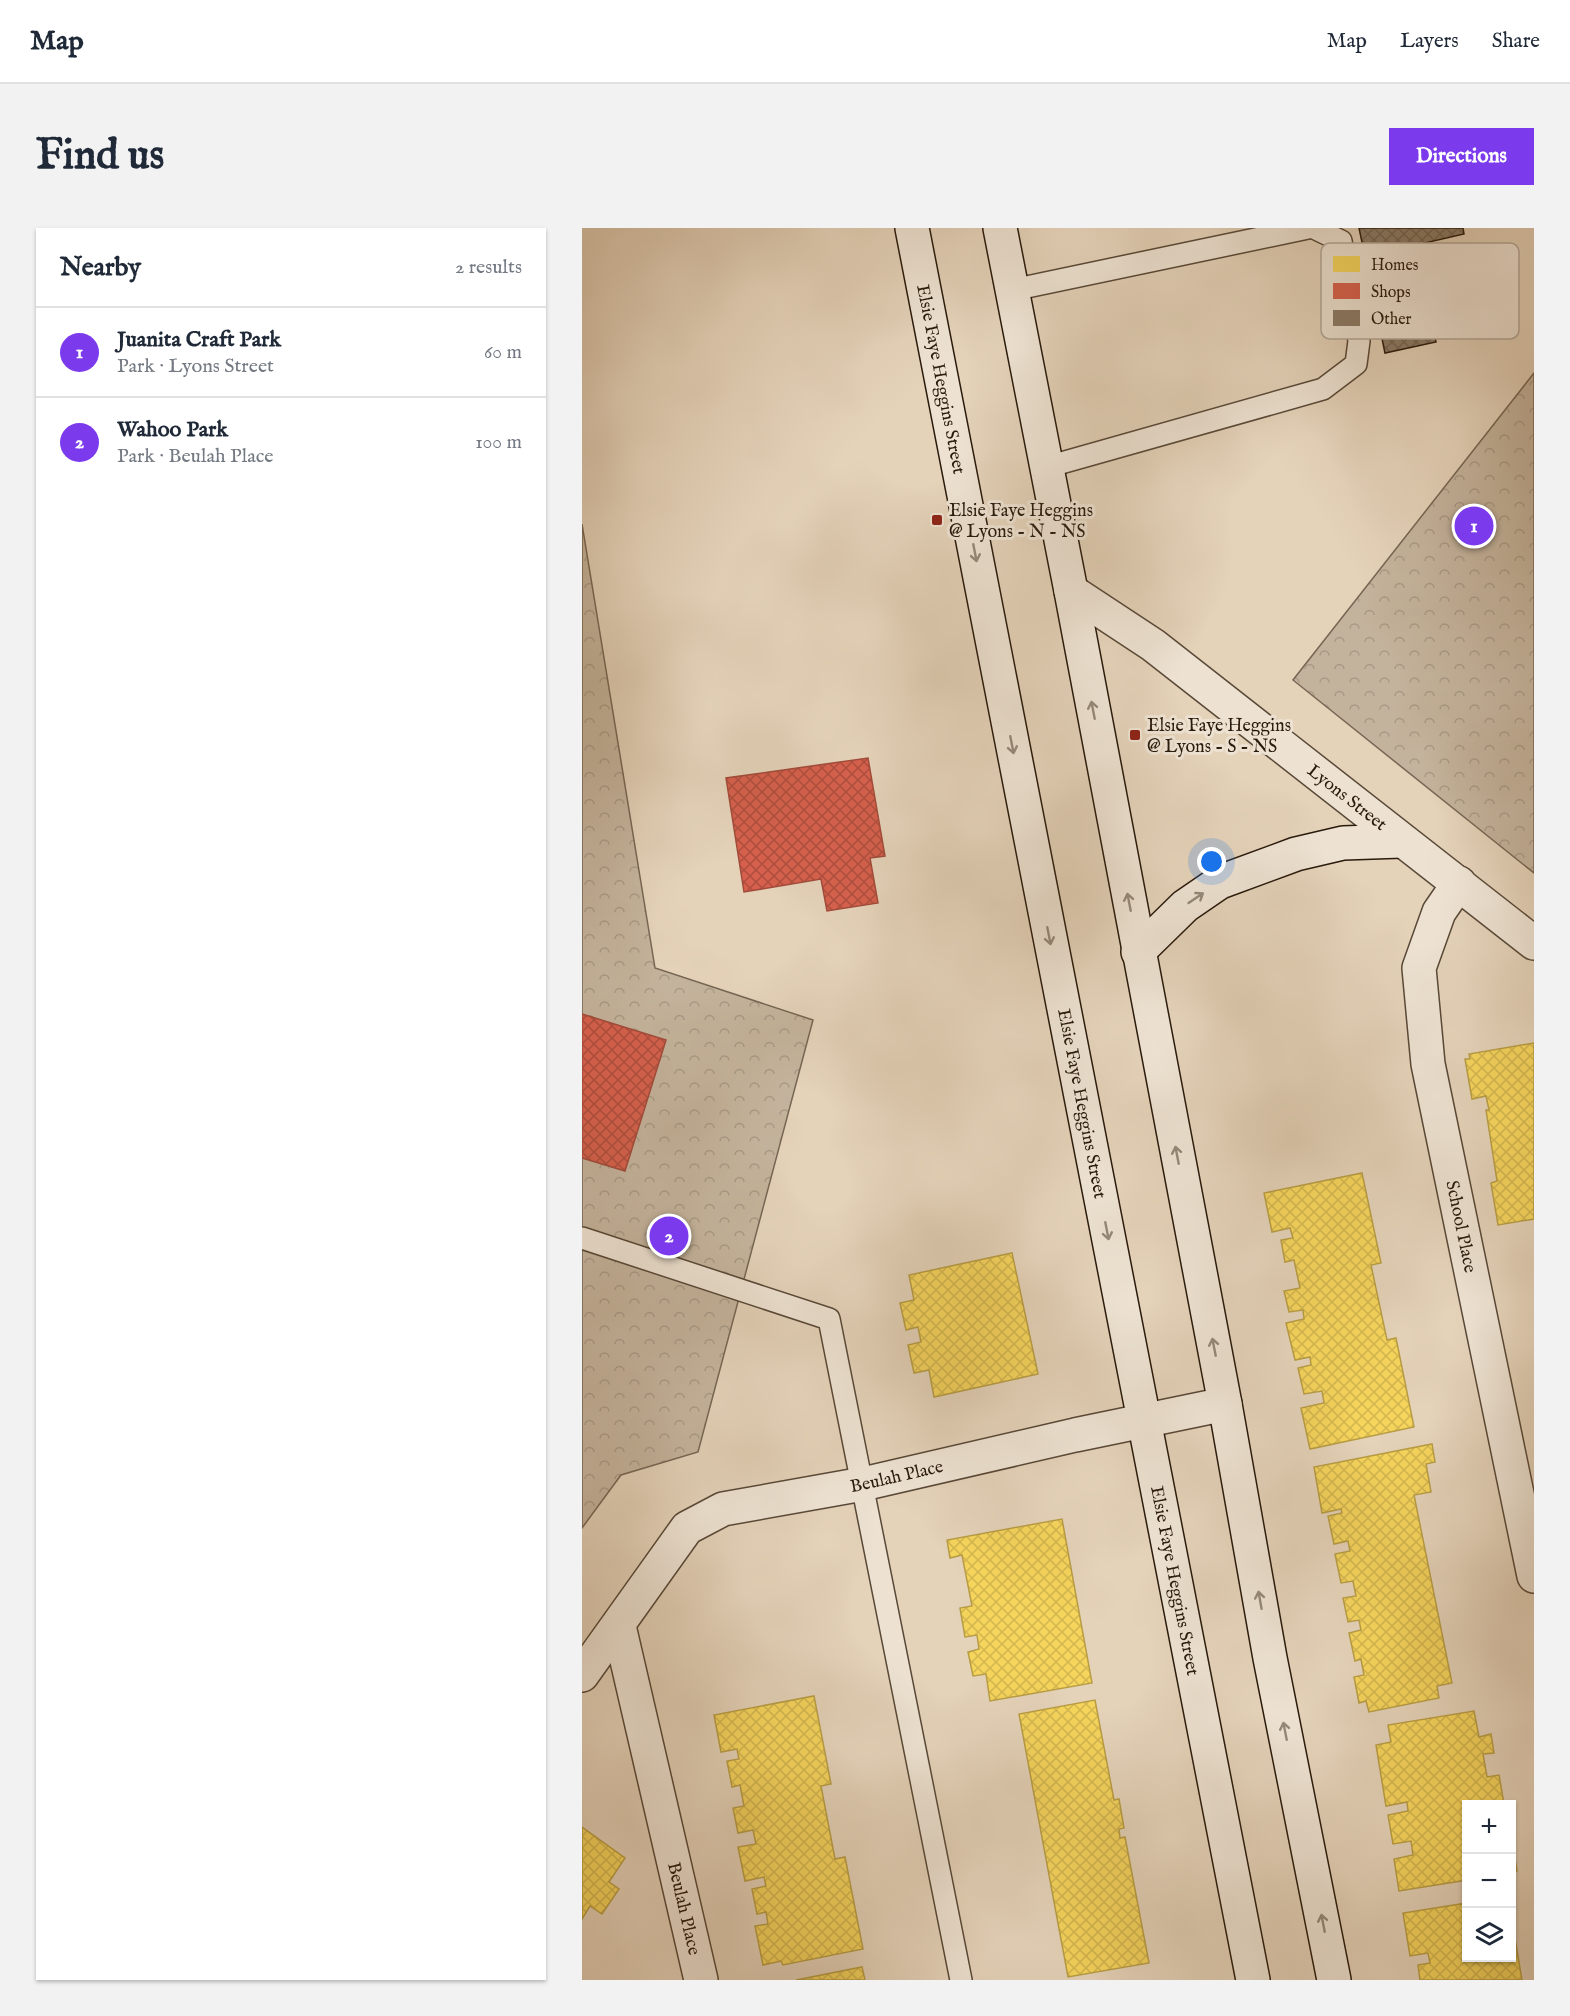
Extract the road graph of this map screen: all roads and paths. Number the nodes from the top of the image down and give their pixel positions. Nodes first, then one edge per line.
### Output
1 (912, 228) edge
2 (1000, 228) edge
3 (1308, 228) edge
4 (1314, 228) edge
5 (1341, 243) edge
6 (1012, 290) junction
7 (1359, 339) edge
8 (1047, 467) junction
9 (1071, 591) junction
10 (1401, 841) junction
11 (1459, 883) junction
12 (1534, 943) edge
13 (1138, 952) junction
14 (582, 1238) edge
15 (1225, 1404) junction
16 (1143, 1420) junction
17 (862, 1484) junction
18 (1530, 1527) edge
19 (1534, 1576) edge
20 (619, 1626) junction
21 (582, 1675) edge
22 (701, 1980) edge
23 (961, 1980) edge
24 (1253, 1980) edge
25 (1335, 1980) edge

1 -> 16 main road, Elsie Faye Heggins Street
2 - 6 main road
3 - 6 lane
4 - 5 lane
6 - 8 main road
7 - 8 lane
8 - 9 main road
9 - 10 main road, Lyons Street
13 -> 9 main road
10 - 11 main road, Lyons Street
13 -> 10 main road
11 - 12 main road, Lyons Street
11 - 18 main road, School Place
15 -> 13 main road
14 - 17 lane
15 - 16 main road, Beulah Place
25 -> 15 main road
16 - 17 main road, Beulah Place
16 - 24 main road, Elsie Faye Heggins Street
17 - 20 main road, Beulah Place
17 - 23 lane
18 - 19 main road, School Place
20 - 21 main road, Beulah Place
20 - 22 main road, Beulah Place

